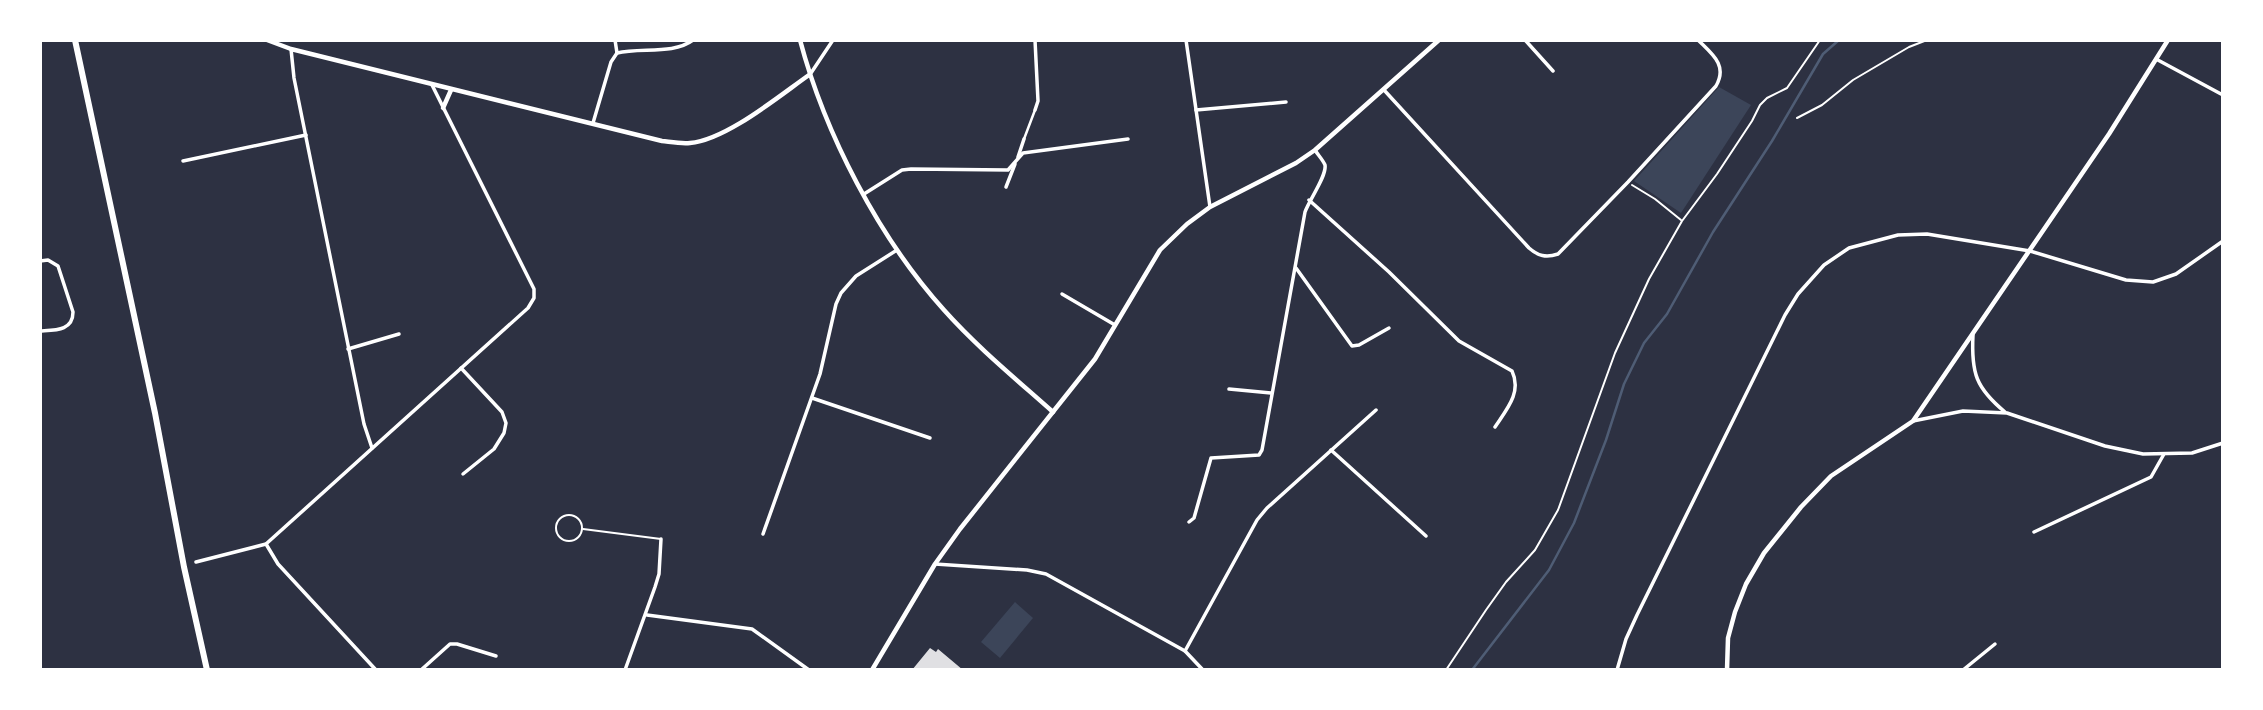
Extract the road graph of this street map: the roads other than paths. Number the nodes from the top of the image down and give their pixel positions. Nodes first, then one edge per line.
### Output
1 (75, 40) edge
2 (268, 40) edge
3 (615, 40) edge
4 (693, 40) edge
5 (800, 40) edge
6 (833, 40) edge
7 (1035, 40) edge
8 (1186, 40) edge
9 (1439, 40) edge
10 (1525, 40) edge
11 (1698, 40) edge
12 (2168, 40) edge
13 (291, 49) junction
14 (617, 53) junction
15 (2156, 59) junction
16 (1553, 71) dead end
17 (809, 75) junction
18 (432, 85) junction
19 (451, 90) junction
20 (1384, 90) junction
21 (2221, 94) dead end
22 (1286, 102) dead end
23 (443, 108) junction
24 (1035, 110) joint
25 (1196, 110) junction
26 (593, 125) junction
27 (306, 135) junction
28 (1024, 139) joint
29 (1128, 139) dead end
30 (1315, 150) junction
31 (183, 161) dead end
32 (1016, 162) junction
33 (40, 164) edge
34 (40, 183) edge
35 (1006, 187) dead end
36 (863, 194) junction
37 (1309, 200) junction
38 (1210, 208) junction
39 (2223, 241) edge
40 (897, 250) junction
41 (2030, 251) junction
42 (40, 261) edge
43 (1295, 267) junction
44 (1062, 294) dead end
45 (1115, 326) junction
46 (1389, 328) dead end
47 (40, 331) edge
48 (399, 334) dead end
49 (1973, 335) junction
50 (348, 349) junction
51 (461, 368) junction
52 (1229, 388) dead end
53 (1271, 393) junction
54 (811, 398) junction
55 (1376, 410) dead end
56 (1053, 412) junction
57 (2007, 414) junction
58 (1913, 421) junction
59 (1495, 427) dead end
60 (930, 438) dead end
61 (2223, 443) edge
62 (372, 448) junction
63 (1331, 450) junction
64 (2164, 454) junction
65 (463, 474) dead end
66 (1189, 522) dead end
67 (582, 529) junction
68 (2034, 532) dead end
69 (763, 534) dead end
70 (1426, 536) dead end
71 (661, 539) joint
72 (266, 544) junction
73 (196, 562) dead end
74 (935, 564) junction
75 (647, 615) junction
76 (1995, 644) dead end
77 (1185, 650) junction
78 (496, 656) dead end
79 (207, 670) edge
80 (376, 670) edge
81 (421, 670) edge
82 (625, 670) edge
83 (809, 670) edge
84 (872, 670) edge
85 (1203, 670) edge
86 (1617, 670) edge
87 (1727, 670) edge
88 (1963, 670) edge

1 - 79 main road
2 - 13 street
3 - 14 street
4 - 14 street
5 - 17 street
6 - 17 street
7 - 24 street
8 - 25 street
9 - 20 street
10 - 16 street
11 - 20 street
12 - 15 street
13 - 18 street
13 - 27 street
14 - 26 street
15 - 21 street
15 - 41 street
17 - 26 street
17 - 36 street
18 - 19 street
18 - 23 street
19 - 23 street
19 - 26 street
20 - 30 street
22 - 25 street
23 - 51 street
24 - 28 street
25 - 38 street
27 - 31 street
27 - 50 street
28 - 32 street
29 - 32 street
30 - 37 street
30 - 38 street
32 - 35 street
32 - 36 street
33 - 34 street
36 - 40 street
37 - 43 street
37 - 59 street
38 - 45 street
39 - 41 street
40 - 54 street
40 - 56 street
41 - 49 street
41 - 86 street
42 - 47 street
43 - 46 street
43 - 53 street
44 - 45 street
45 - 56 street
48 - 50 street
49 - 57 street
49 - 58 street
50 - 62 street
51 - 62 street
51 - 65 street
52 - 53 street
53 - 66 street
54 - 60 street
54 - 69 street
55 - 63 street
56 - 74 street
57 - 58 street
57 - 64 street
58 - 87 street
61 - 64 street
62 - 72 street
63 - 70 street
63 - 77 street
64 - 68 street
67 - 67 lane
67 - 71 lane
71 - 75 street
72 - 73 street
72 - 80 street
74 - 77 street
74 - 84 street
75 - 82 street
75 - 83 street
76 - 88 street
77 - 85 street
78 - 81 street

